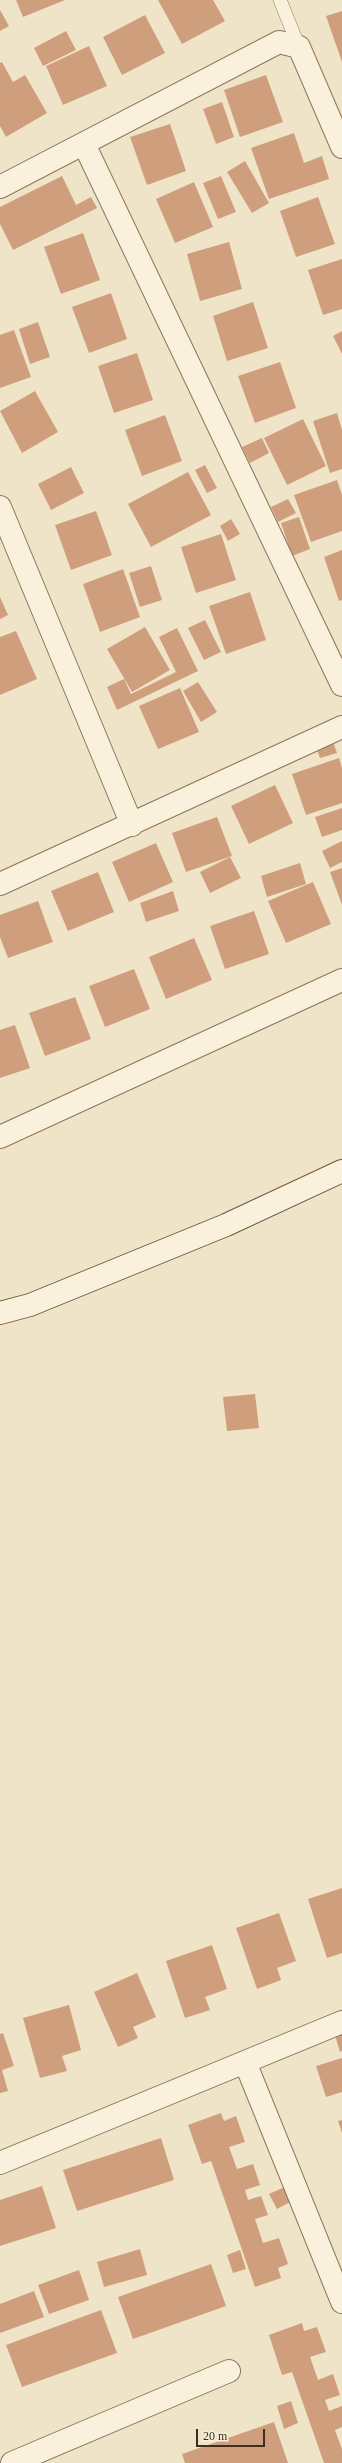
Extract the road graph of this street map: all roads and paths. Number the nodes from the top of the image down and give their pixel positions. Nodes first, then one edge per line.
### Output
1 (280, 0) edge
2 (299, 47) junction
3 (84, 144) junction
4 (342, 147) edge
5 (0, 187) edge
6 (0, 507) edge
7 (342, 685) edge
8 (342, 727) edge
9 (132, 825) junction
10 (0, 884) edge
11 (342, 980) edge
12 (0, 1137) edge
13 (342, 1171) edge
14 (0, 1313) edge
15 (342, 2022) edge
16 (245, 2062) junction
17 (0, 2163) edge
18 (342, 2302) edge
19 (229, 2371) dead end
20 (12, 2463) edge

1 - 2 lane
2 - 3 street
2 - 4 street
3 - 5 street
3 - 7 street
6 - 9 street
8 - 9 street
9 - 10 street
11 - 12 street
13 - 14 street
15 - 16 street
16 - 17 street
16 - 18 street
19 - 20 street

